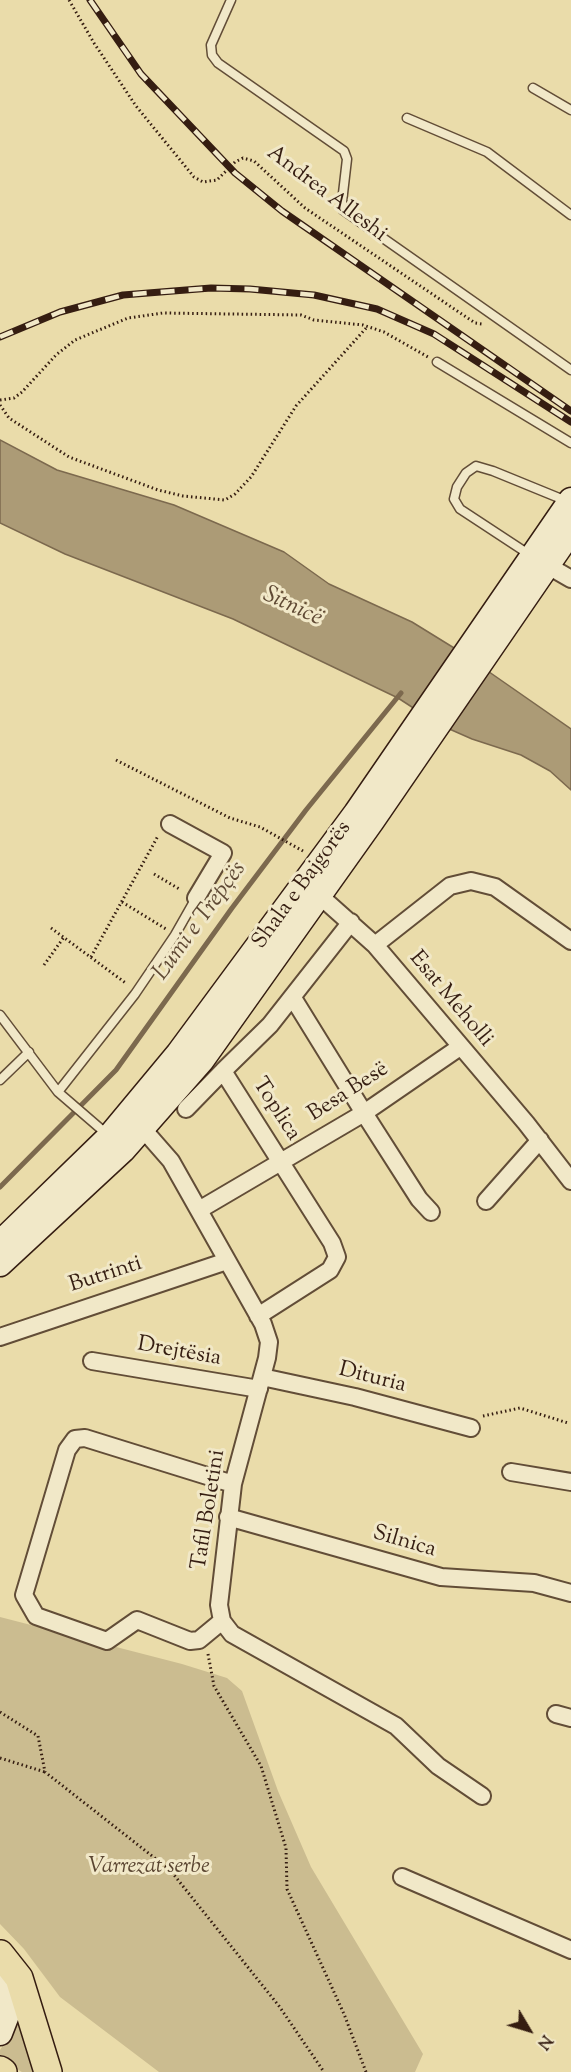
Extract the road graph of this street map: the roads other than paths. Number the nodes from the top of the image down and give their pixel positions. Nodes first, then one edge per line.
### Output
1 (231, 0) edge
2 (533, 88) dead end
3 (571, 110) edge
4 (407, 118) dead end
5 (571, 215) edge
6 (437, 362) road end
7 (571, 370) edge
8 (571, 443) edge
9 (570, 501) edge
10 (563, 539) edge
11 (540, 561) junction
12 (571, 579) edge
13 (364, 817) junction
14 (165, 828) road end
15 (320, 896) junction
16 (196, 898) joint
17 (351, 922) junction
18 (571, 941) edge
19 (375, 945) junction
20 (293, 998) junction
21 (0, 1015) edge
22 (460, 1047) junction
23 (29, 1052) junction
24 (223, 1071) junction
25 (0, 1080) edge
26 (58, 1092) junction
27 (186, 1109) dead end
28 (364, 1113) junction
29 (143, 1129) junction
30 (108, 1136) junction
31 (540, 1140) junction
32 (281, 1162) junction
33 (571, 1181) edge
34 (486, 1201) dead end
35 (199, 1210) junction
36 (431, 1212) dead end
37 (0, 1243) edge
38 (227, 1261) junction
39 (0, 1264) edge
40 (258, 1316) junction
41 (0, 1337) edge
42 (92, 1361) dead end
43 (261, 1383) junction
44 (474, 1423) road end
45 (512, 1472) dead end
46 (571, 1482) edge
47 (233, 1484) junction
48 (228, 1517) junction
49 (571, 1593) edge
50 (222, 1621) junction
51 (482, 1796) dead end
52 (402, 1877) dead end
53 (571, 1950) edge
54 (0, 1955) edge
55 (0, 2033) edge
56 (48, 2072) edge

1 - 7 lane, Andrea Alleshi
2 - 3 lane
4 - 5 lane
6 - 8 lane
9 - 10 main road, Shala e Bajgorës
9 - 11 lane
10 - 11 main road, Shala e Bajgorës
11 - 12 street
11 - 13 main road, Shala e Bajgorës
13 - 15 main road, Shala e Bajgorës
13 - 30 main road, Shala e Bajgorës
14 - 16 street
15 - 17 street, Esat Meholli
15 - 29 main road, Shala e Bajgorës
16 - 26 lane
17 - 19 street, Esat Meholli
17 - 20 street, Toplica
18 - 19 street
19 - 22 street, Esat Meholli
20 - 24 street, Toplica
20 - 28 street
21 - 23 lane
22 - 28 street, Besa Besë
22 - 31 street, Esat Meholli
23 - 25 lane
23 - 26 lane
24 - 27 street
24 - 32 street, Toplica
26 - 30 lane
28 - 32 street, Besa Besë
28 - 36 street
29 - 30 main road, Shala e Bajgorës
29 - 35 street, Tafil Boletini
30 - 37 main road, Shala e Bajgorës
30 - 39 main road, Shala e Bajgorës
31 - 33 street, Esat Meholli
31 - 34 street
32 - 35 street, Besa Besë
32 - 40 street, Toplica
35 - 38 street, Tafil Boletini
38 - 40 street, Tafil Boletini
38 - 41 street, Butrinti
40 - 43 street, Tafil Boletini
42 - 43 street, Drejtësia
43 - 44 street, Dituria
43 - 47 street, Tafil Boletini
45 - 46 street
47 - 48 street, Tafil Boletini
47 - 50 street
48 - 49 street, Silnica
48 - 50 street, Tafil Boletini
50 - 51 street
52 - 53 street
54 - 55 main road
54 - 56 main road

